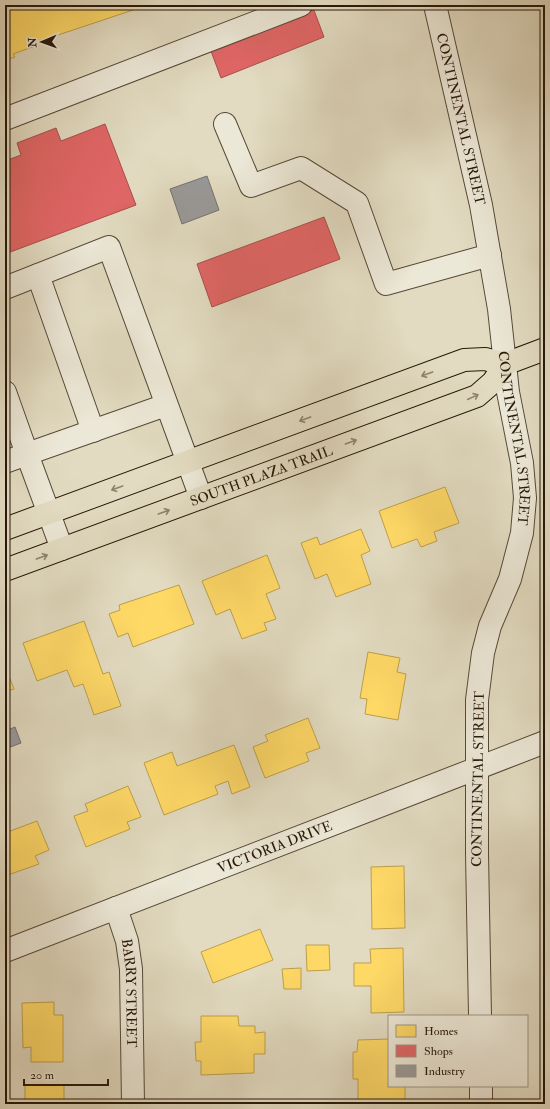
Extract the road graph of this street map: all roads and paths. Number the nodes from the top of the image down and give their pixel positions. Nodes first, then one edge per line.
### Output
1 (301, 5) edge
2 (435, 5) edge
3 (5, 119) edge
4 (225, 124) dead end
5 (490, 255) junction
6 (38, 275) junction
7 (5, 288) edge
8 (545, 349) edge
9 (505, 364) junction
10 (5, 392) edge
11 (166, 405) junction
12 (93, 431) junction
13 (28, 454) junction
14 (5, 462) edge
15 (187, 462) junction
16 (201, 498) junction
17 (48, 513) junction
18 (5, 529) edge
19 (62, 549) junction
20 (5, 570) edge
21 (545, 742) edge
22 (477, 769) junction
23 (116, 908) junction
24 (5, 951) edge
25 (480, 1015) edge
26 (481, 1087) edge
27 (133, 1104) edge
28 (482, 1104) edge

1 - 3 street
2 - 5 street, CONTINENTAL STREET
4 - 5 street
5 - 9 street, CONTINENTAL STREET
6 - 7 street
6 - 11 street
6 - 12 street
8 - 9 main road
9 -> 15 main road
16 -> 9 main road, SOUTH PLAZA TRAIL
9 - 22 street, CONTINENTAL STREET
10 - 13 street
11 - 12 street
11 - 15 street
12 - 13 street
13 - 14 street
13 - 17 street
15 - 16 street
15 -> 17 main road
19 -> 16 main road, SOUTH PLAZA TRAIL
17 - 18 main road
17 - 19 street
20 -> 19 main road, SOUTH PLAZA TRAIL
21 - 22 street, VICTORIA DRIVE
22 - 23 street, VICTORIA DRIVE
22 - 25 street, CONTINENTAL STREET
23 - 24 street, VICTORIA DRIVE
23 - 27 street, BARRY STREET
26 - 28 street

